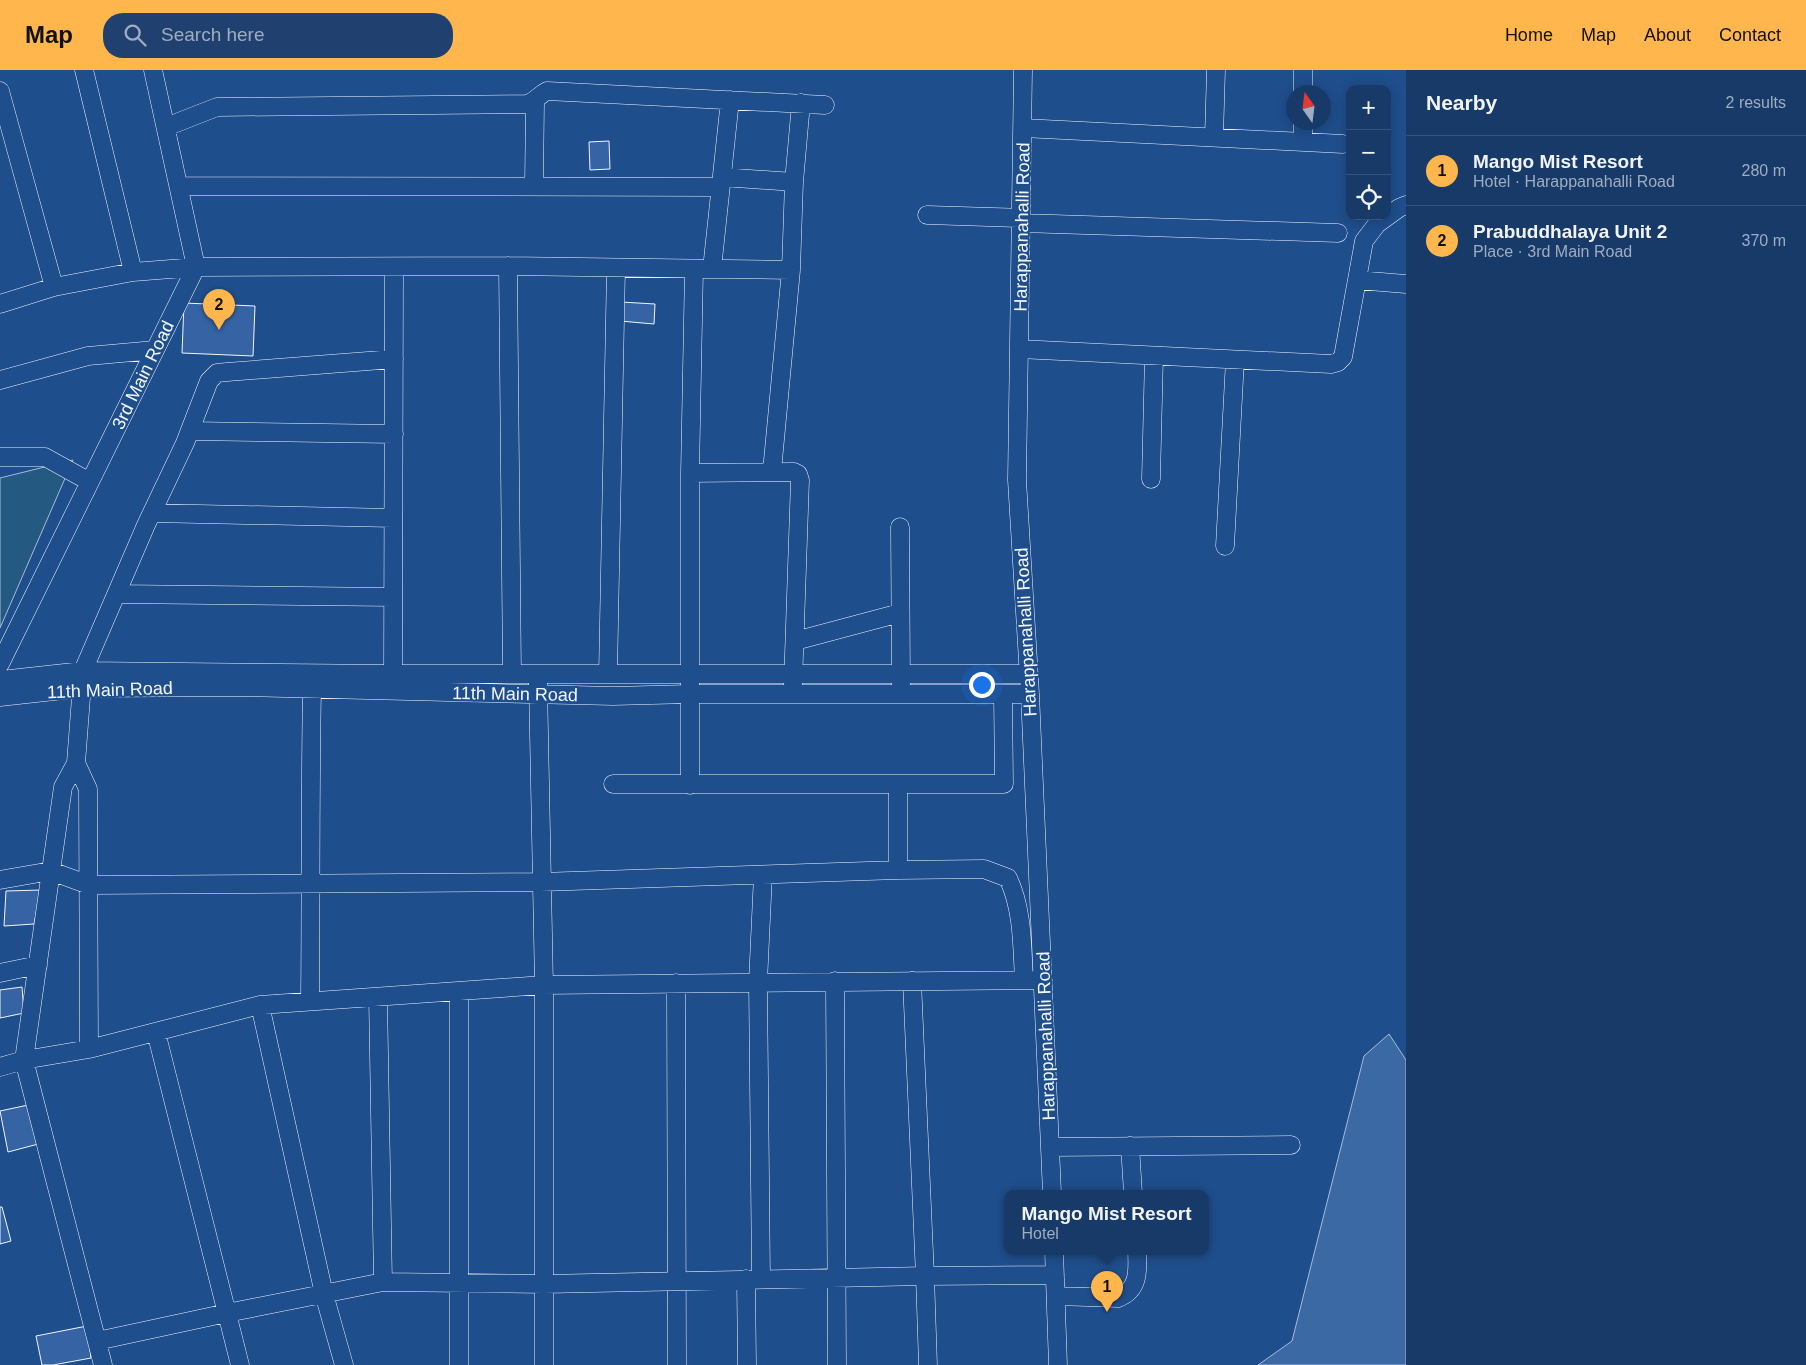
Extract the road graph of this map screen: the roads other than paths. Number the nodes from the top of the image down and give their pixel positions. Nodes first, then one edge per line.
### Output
1 (84, 70) edge
2 (152, 70) edge
3 (1023, 70) edge
4 (1216, 70) edge
5 (1303, 70) edge
6 (1303, 85) edge
7 (0, 91) edge
8 (730, 100) junction
9 (535, 102) junction
10 (801, 103) junction
11 (824, 105) dead end
12 (166, 127) junction
13 (1023, 128) junction
14 (1303, 130) edge
15 (1214, 137) junction
16 (1303, 142) junction
17 (1343, 144) dead end
18 (721, 182) junction
19 (794, 182) junction
20 (179, 186) junction
21 (534, 186) junction
22 (1406, 205) edge
23 (927, 215) dead end
24 (1022, 220) junction
25 (1338, 234) dead end
26 (508, 266) junction
27 (196, 267) junction
28 (394, 268) junction
29 (616, 268) junction
30 (694, 268) junction
31 (712, 269) junction
32 (791, 270) junction
33 (133, 272) junction
34 (1357, 280) junction
35 (1406, 284) edge
36 (54, 287) junction
37 (0, 304) edge
38 (1019, 349) junction
39 (155, 350) junction
40 (1154, 356) junction
41 (394, 359) junction
42 (1235, 360) junction
43 (0, 380) edge
44 (190, 430) junction
45 (394, 434) junction
46 (0, 457) edge
47 (772, 471) junction
48 (690, 473) junction
49 (1151, 479) dead end
50 (90, 482) junction
51 (152, 513) junction
52 (393, 518) junction
53 (900, 527) dead end
54 (1225, 546) dead end
55 (116, 594) junction
56 (393, 597) junction
57 (900, 613) junction
58 (795, 641) junction
59 (0, 664) edge
60 (690, 673) junction
61 (512, 674) junction
62 (608, 674) junction
63 (794, 674) junction
64 (900, 674) junction
65 (1029, 674) junction
66 (538, 675) junction
67 (0, 680) edge
68 (82, 680) junction
69 (393, 683) junction
70 (312, 690) junction
71 (537, 694) junction
72 (690, 694) junction
73 (792, 694) junction
74 (903, 694) junction
75 (1003, 694) junction
76 (1030, 694) junction
77 (0, 697) edge
78 (76, 763) junction
79 (614, 784) dead end
80 (690, 785) junction
81 (898, 785) junction
82 (898, 870) junction
83 (51, 871) junction
84 (763, 874) junction
85 (0, 880) edge
86 (541, 882) junction
87 (311, 884) junction
88 (89, 885) junction
89 (38, 965) junction
90 (0, 973) edge
91 (1024, 980) junction
92 (1044, 980) junction
93 (835, 981) junction
94 (912, 981) junction
95 (758, 982) junction
96 (676, 983) junction
97 (544, 985) junction
98 (458, 991) junction
99 (378, 997) junction
100 (310, 1001) junction
101 (260, 1005) junction
102 (156, 1032) junction
103 (89, 1049) junction
104 (24, 1060) junction
105 (0, 1067) edge
106 (1291, 1145) dead end
107 (1130, 1146) junction
108 (1050, 1147) junction
109 (1052, 1190) edge
110 (1133, 1190) edge
111 (1054, 1255) edge
112 (1137, 1255) edge
113 (1055, 1275) junction
114 (925, 1276) junction
115 (836, 1277) junction
116 (753, 1279) junction
117 (678, 1281) junction
118 (384, 1282) junction
119 (460, 1283) junction
120 (544, 1284) junction
121 (324, 1294) junction
122 (1056, 1296) junction
123 (227, 1313) junction
124 (97, 1341) junction
125 (103, 1365) edge
126 (240, 1365) edge
127 (344, 1365) edge
128 (459, 1365) edge
129 (544, 1365) edge
130 (677, 1365) edge
131 (748, 1365) edge
132 (837, 1365) edge
133 (928, 1365) edge
134 (1058, 1365) edge

1 - 33 street
2 - 12 street
3 - 13 street, Harappanahalli Road
4 - 15 street
5 - 6 street
7 - 36 street
8 - 9 street
8 - 10 street
8 - 18 street
9 - 12 street
9 - 21 street
10 - 11 street
10 - 19 street
12 - 20 street
13 - 15 street
13 - 24 street, Harappanahalli Road
14 - 16 street
15 - 16 street
16 - 17 street
18 - 19 street
18 - 21 street
18 - 31 street
19 - 32 street
20 - 21 street
20 - 27 street
22 - 34 street
23 - 24 street
24 - 25 street
24 - 38 street, Harappanahalli Road
26 - 28 street
26 - 29 street
26 - 61 street
27 - 28 street
27 - 33 street
27 - 39 street, 3rd Main Road
28 - 41 street
29 - 30 street
29 - 62 street
30 - 31 street
30 - 48 street
31 - 32 street
32 - 47 street
33 - 36 street
34 - 35 street
34 - 42 street
36 - 37 street
38 - 40 street
38 - 65 street, Harappanahalli Road
39 - 43 street
39 - 50 street, 3rd Main Road
40 - 42 street
40 - 49 street
41 - 44 street
41 - 45 street
42 - 54 street
44 - 45 street
44 - 51 street
45 - 52 street
46 - 50 street
47 - 48 street
47 - 58 street
48 - 60 street
50 - 59 street, 3rd Main Road
51 - 52 street
51 - 55 street
52 - 56 street
53 - 57 street
55 - 56 street
55 - 68 street
56 - 69 street
57 - 58 street
57 - 64 street
58 - 63 street
60 - 62 street, 11th Main Road
60 - 63 street, 11th Main Road
60 - 72 street
61 - 66 street, 11th Main Road
61 - 69 street, 11th Main Road
62 - 66 street, 11th Main Road
63 - 64 street, 11th Main Road
63 - 73 street
64 - 65 street, 11th Main Road
64 - 74 street
65 - 76 street, Harappanahalli Road
66 - 71 street
67 - 68 street, 11th Main Road
68 - 69 street, 11th Main Road
68 - 70 street, 11th Main Road
68 - 77 street, 11th Main Road
68 - 78 street
69 - 70 street, 11th Main Road
69 - 71 street, 11th Main Road
70 - 87 street
71 - 72 street, 11th Main Road
71 - 86 street
72 - 73 street, 11th Main Road
72 - 80 street
73 - 74 street, 11th Main Road
74 - 75 street, 11th Main Road
75 - 76 street, 11th Main Road
75 - 81 street
76 - 92 street, Harappanahalli Road
78 - 83 street
78 - 88 street
79 - 80 street
80 - 81 street
81 - 82 street
82 - 84 street
82 - 91 street
83 - 85 street
83 - 88 street
83 - 89 street
84 - 86 street
84 - 95 street
86 - 87 street
86 - 97 street
87 - 88 street
87 - 100 street
88 - 103 street
89 - 90 street
89 - 104 street
91 - 92 street
91 - 94 street
92 - 108 street, Harappanahalli Road
93 - 94 street
93 - 95 street
93 - 115 street
94 - 114 street
95 - 96 street
95 - 116 street
96 - 97 street
96 - 117 street
97 - 98 street
97 - 120 street
98 - 99 street
98 - 119 street
99 - 100 street
99 - 118 street
100 - 101 street
101 - 102 street
101 - 121 street
102 - 103 street
102 - 123 street
103 - 104 street
104 - 105 street
104 - 124 street
106 - 107 street
107 - 108 street
107 - 110 street
108 - 109 street, Harappanahalli Road
111 - 113 street
112 - 122 street
113 - 114 street
113 - 122 street
114 - 115 street
114 - 133 street
115 - 116 street
115 - 132 street
116 - 117 street
116 - 131 street
117 - 120 street
117 - 130 street
118 - 119 street
118 - 121 street
119 - 120 street
119 - 128 street
120 - 129 street
121 - 123 street
121 - 127 street
122 - 134 street
123 - 124 street
123 - 126 street
124 - 125 street

